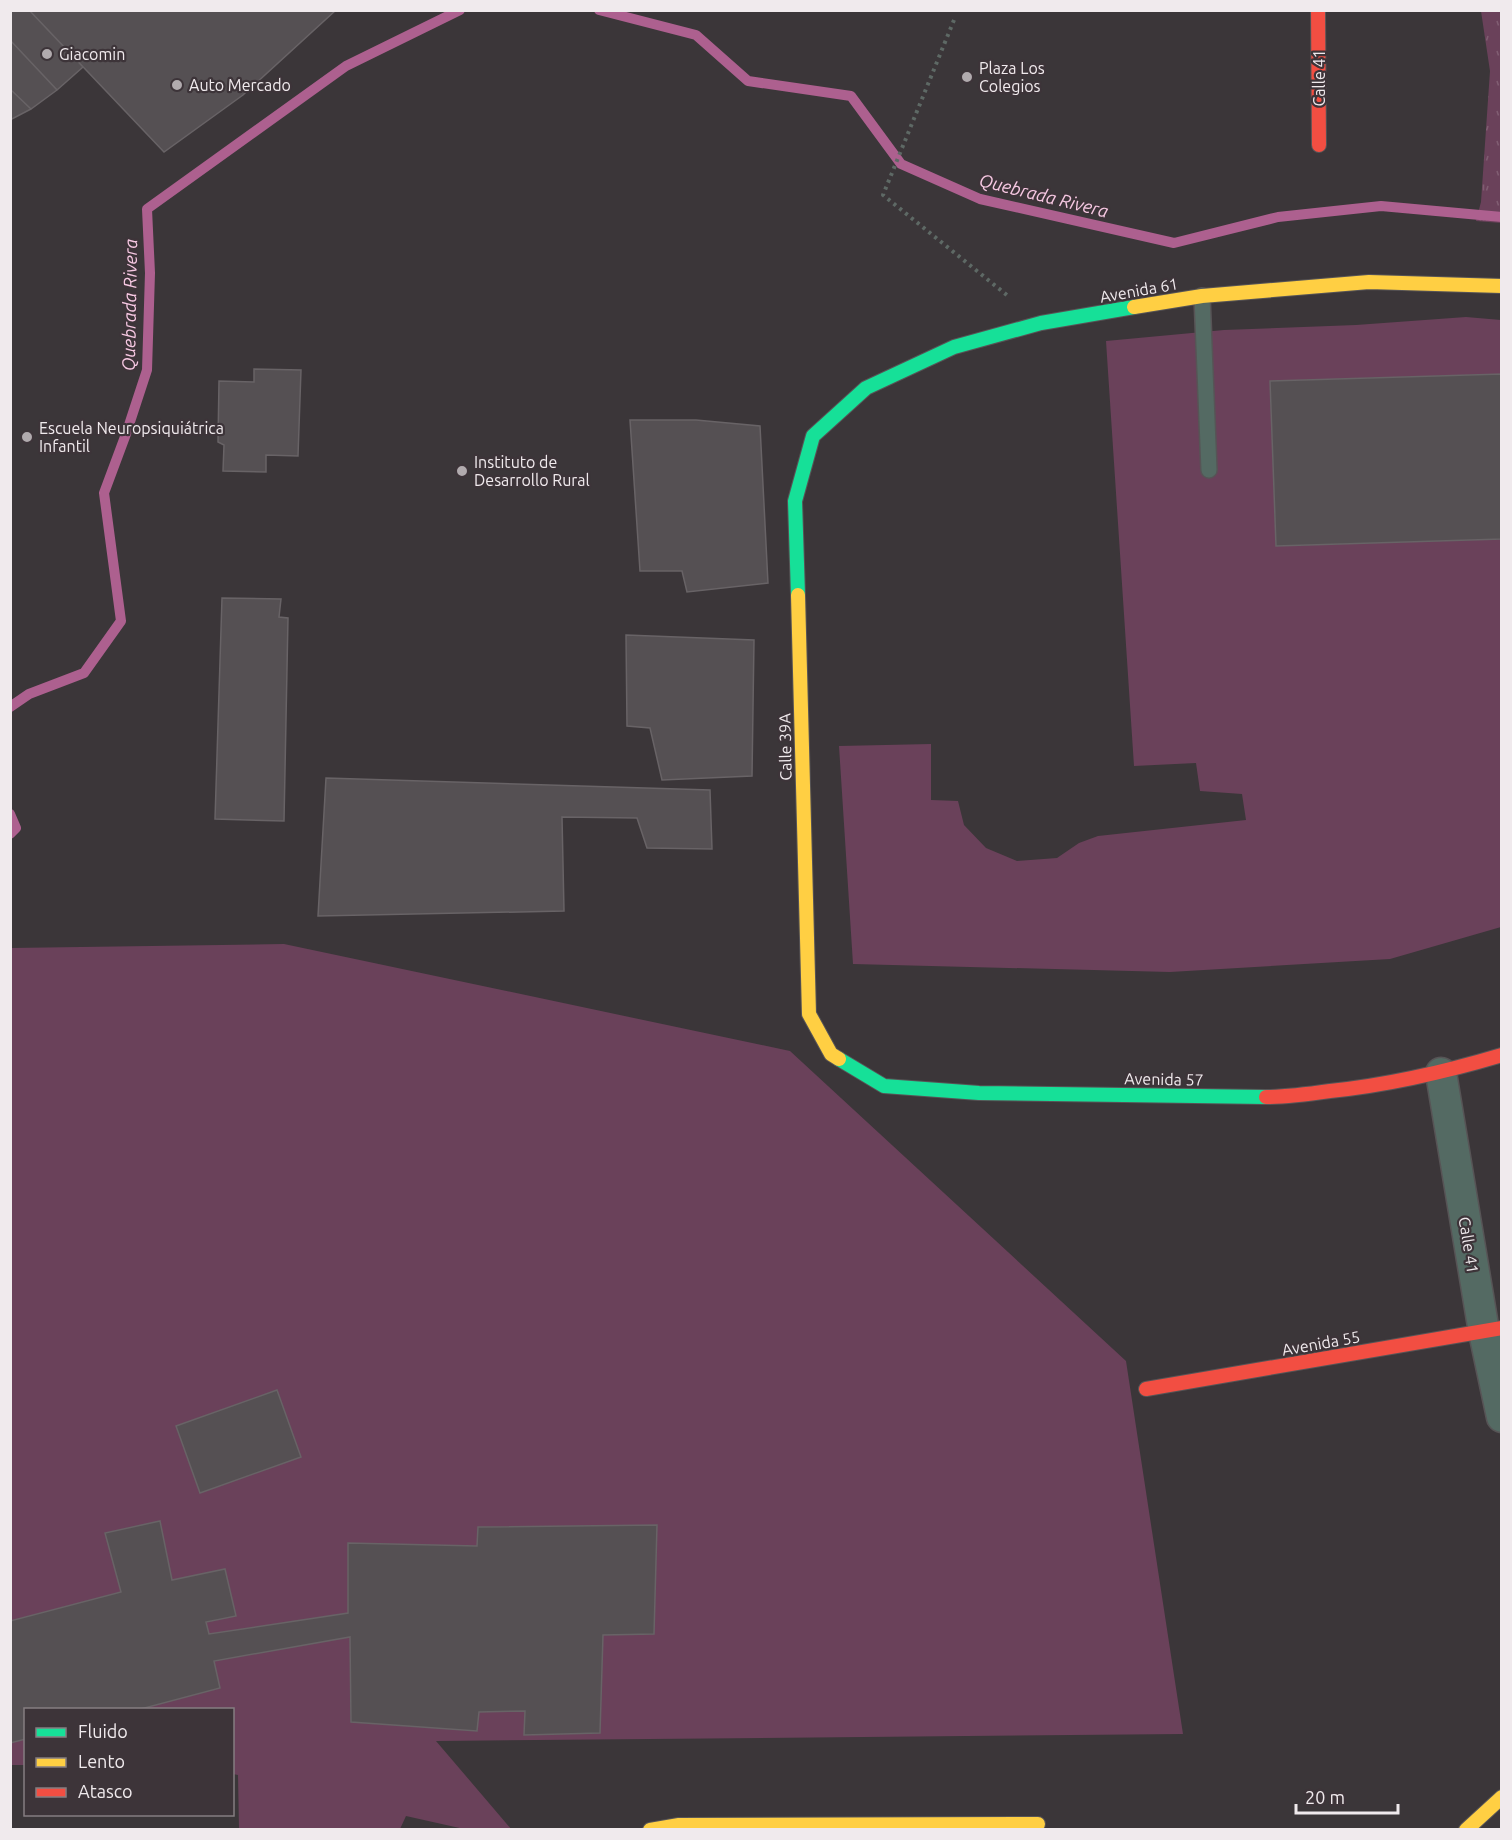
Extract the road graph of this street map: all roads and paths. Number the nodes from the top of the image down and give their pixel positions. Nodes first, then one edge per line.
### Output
1 (1318, 10) edge
2 (954, 20) dead end
3 (1319, 145) dead end
4 (1502, 286) edge
5 (1203, 296) junction
6 (1041, 323) junction
7 (813, 436) joint
8 (1209, 470) dead end
9 (831, 1054) joint
10 (1502, 1055) edge
11 (1441, 1073) junction
12 (1492, 1330) edge
13 (1146, 1389) dead end
14 (1502, 1417) edge
15 (1502, 1797) edge
16 (1038, 1824) dead end
17 (650, 1830) edge
18 (1466, 1830) edge

1 - 3 street, Calle 41
2 - 6 path
4 - 5 street, Avenida 61
5 - 6 street, Avenida 61
5 - 8 lane
6 - 7 street, Avenida 61
7 - 9 street, Calle 39A
9 - 11 street, Avenida 57
10 - 11 street, Avenida 57
11 - 12 street, Calle 41
12 - 13 street, Avenida 55
12 - 14 street, Calle 41
15 - 18 street
16 - 17 street

